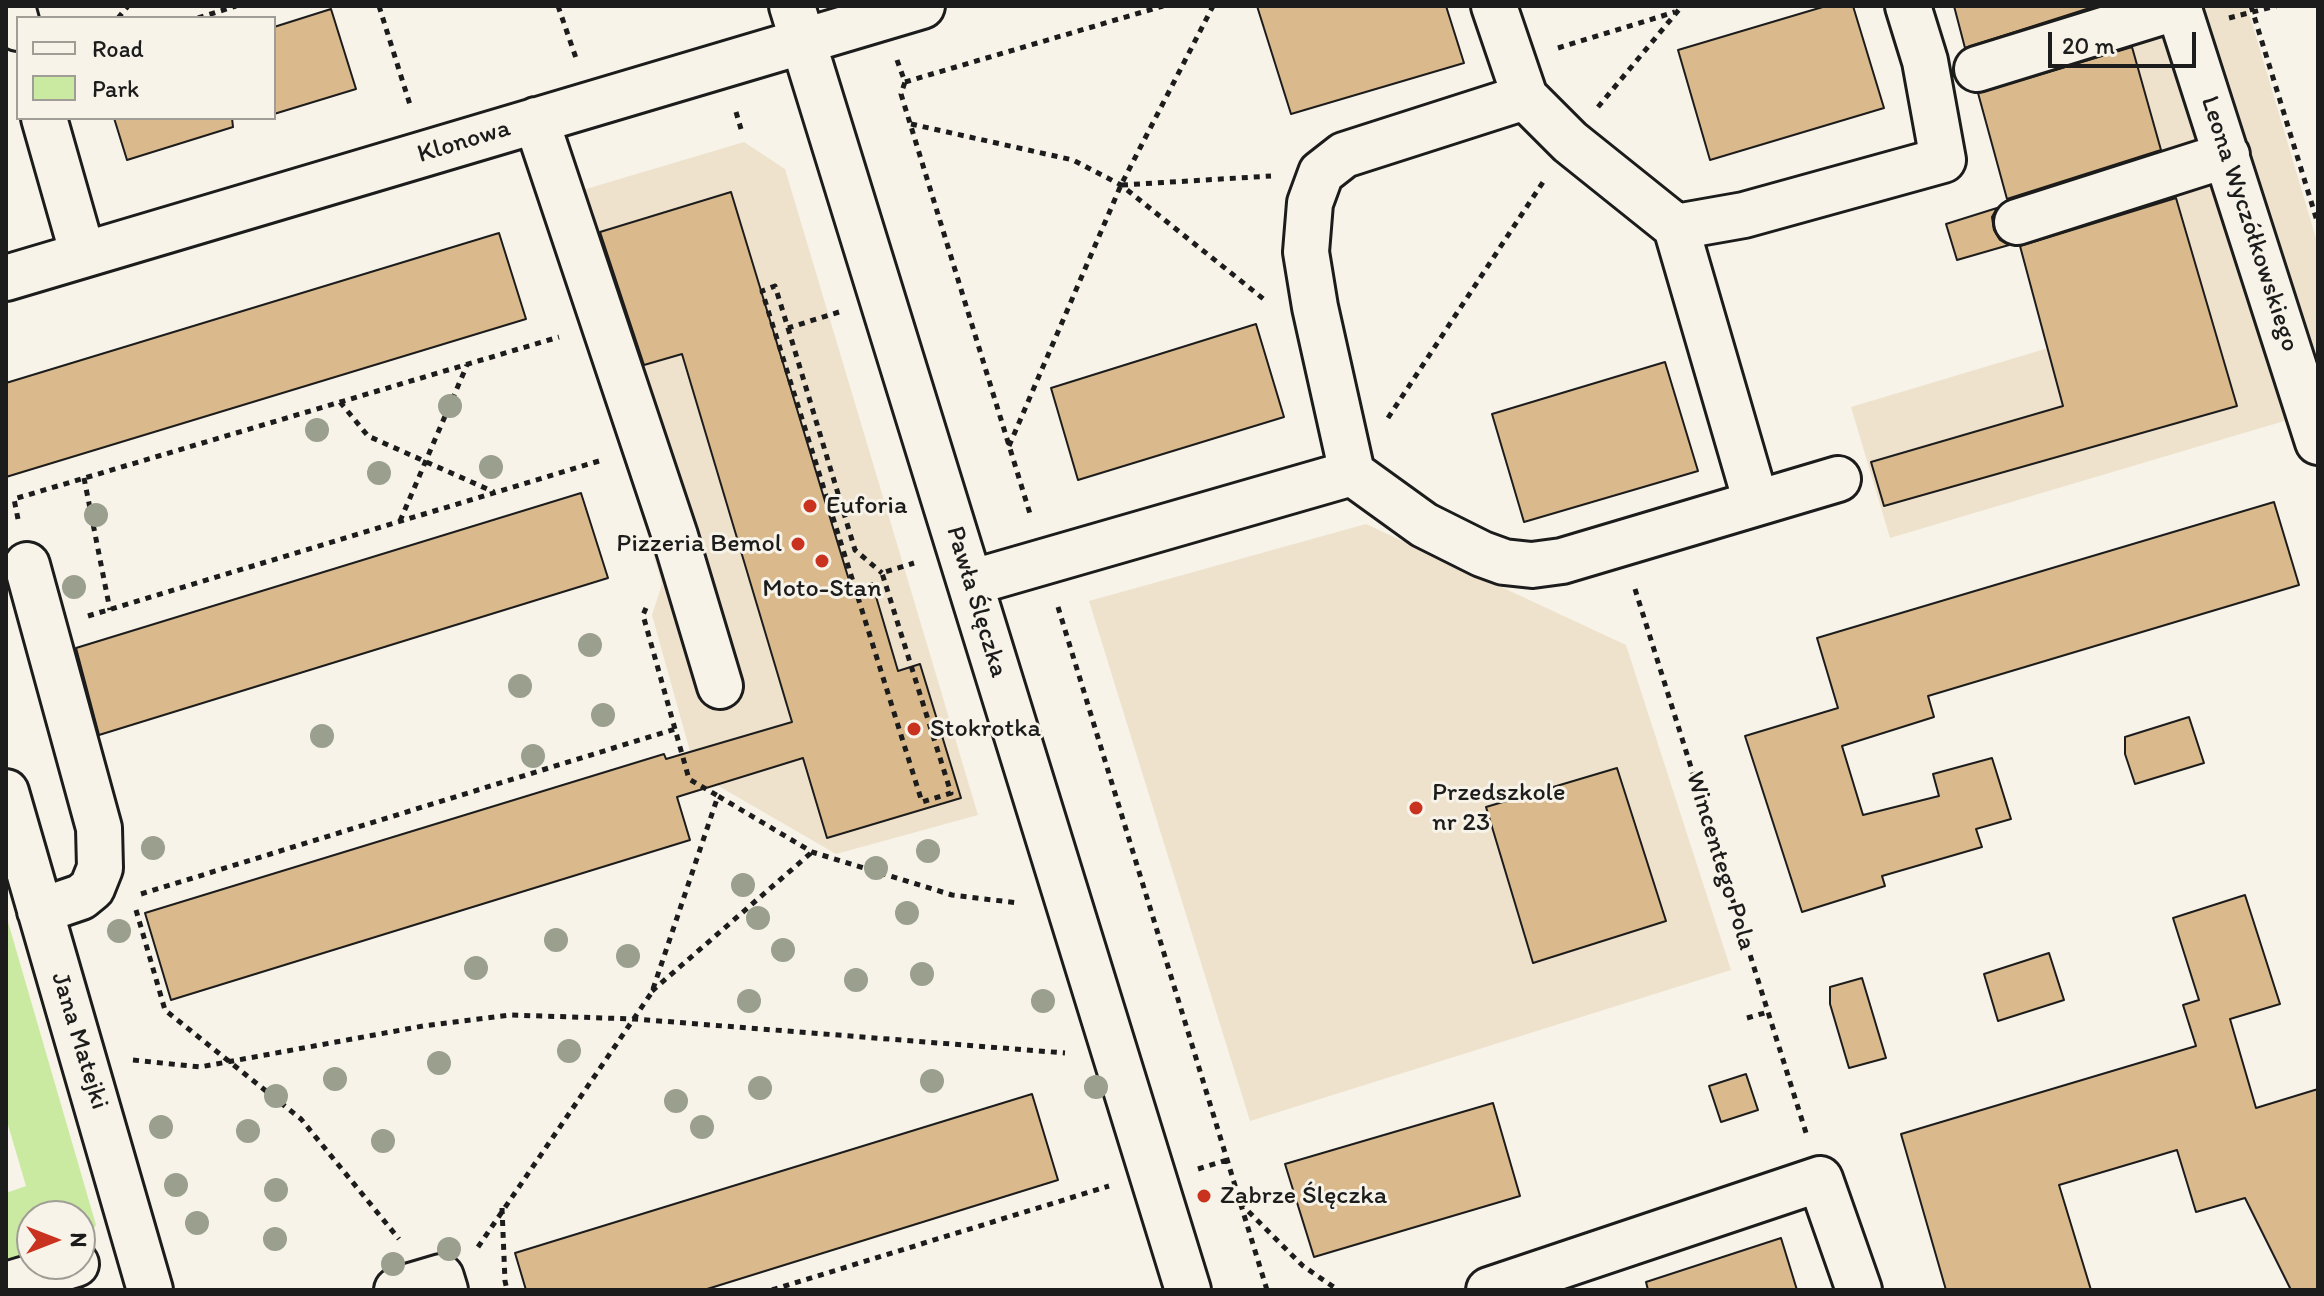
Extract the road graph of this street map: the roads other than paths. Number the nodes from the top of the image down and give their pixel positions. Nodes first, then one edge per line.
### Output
1 (922, 6) edge
2 (1494, 6) edge
3 (1908, 6) edge
4 (2178, 7) edge
5 (798, 24) edge
6 (1977, 69) dead end
7 (1518, 80) junction
8 (45, 120) edge
9 (536, 120) junction
10 (2227, 155) junction
11 (2017, 222) dead end
12 (1676, 227) junction
13 (83, 255) junction
14 (6, 278) edge
15 (2309, 377) edge
16 (2318, 442) edge
17 (1352, 473) junction
18 (1838, 479) dead end
19 (1756, 502) junction
20 (27, 565) road end
21 (970, 583) junction
22 (720, 686) dead end
23 (6, 792) edge
24 (16, 863) edge
25 (40, 911) junction
26 (137, 1246) junction
27 (96, 1258) edge
28 (443, 1284) edge
29 (150, 1290) edge
30 (397, 1290) edge
31 (1188, 1290) edge
32 (1489, 1290) edge
33 (1859, 1290) edge

1 - 5 street, Klonowa
2 - 7 street
3 - 12 street
4 - 6 street
4 - 10 street, Leona Wyczółkowskiego
5 - 9 street, Klonowa
5 - 21 street, Pawła Ślęczka
7 - 12 street
7 - 17 street
8 - 13 street
9 - 13 street, Klonowa
9 - 22 street
10 - 11 street
10 - 15 street, Leona Wyczółkowskiego
12 - 19 street
13 - 14 street, Klonowa
15 - 16 street, Leona Wyczółkowskiego
17 - 19 street
17 - 21 street
18 - 19 street
20 - 25 street
21 - 31 street, Pawła Ślęczka
23 - 24 street, Jana Matejki
24 - 25 street, Jana Matejki
25 - 26 street, Jana Matejki
26 - 27 street
26 - 29 street, Jana Matejki
28 - 30 street
32 - 33 street

